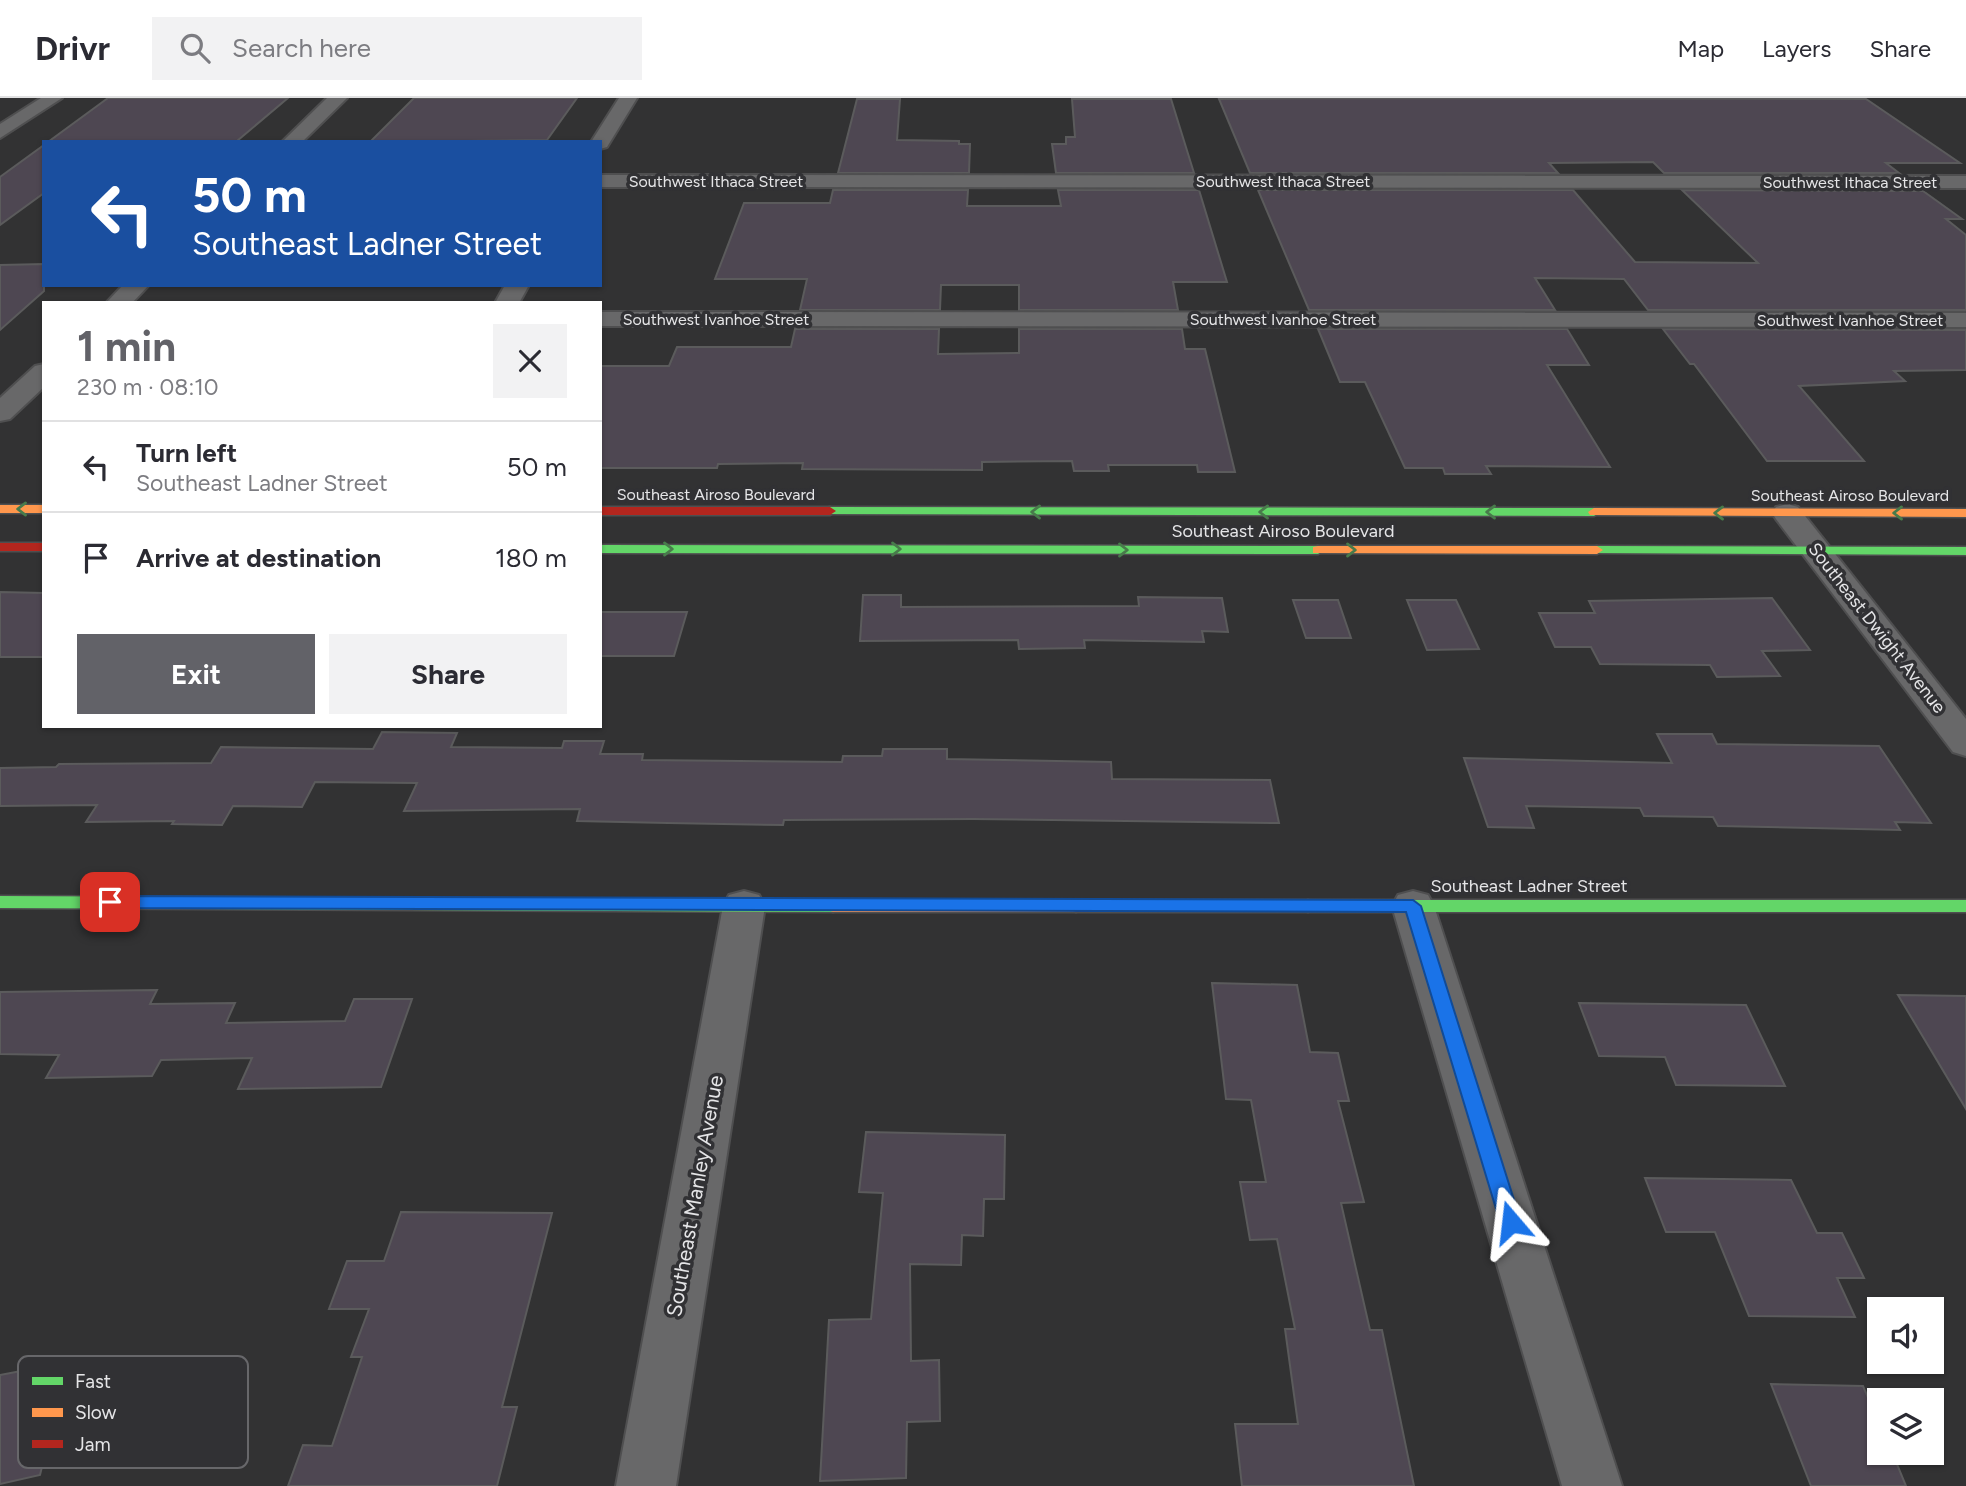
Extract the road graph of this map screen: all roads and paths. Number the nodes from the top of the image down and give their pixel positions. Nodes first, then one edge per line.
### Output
1 (53, 98) edge
2 (338, 98) edge
3 (628, 98) edge
4 (0, 132) edge
5 (293, 140) edge
6 (602, 140) edge
7 (602, 181) edge
8 (1966, 182) edge
9 (135, 287) edge
10 (120, 301) edge
11 (602, 318) edge
12 (1966, 320) edge
13 (42, 374) edge
14 (0, 413) edge
15 (0, 509) edge
16 (42, 509) edge
17 (602, 511) edge
18 (1787, 513) junction
19 (1966, 513) edge
20 (0, 547) edge
21 (42, 547) edge
22 (602, 549) edge
23 (1817, 551) junction
24 (1966, 551) edge
25 (1966, 744) edge
26 (0, 902) edge
27 (744, 906) junction
28 (1413, 906) junction
29 (1966, 906) edge
30 (646, 1486) edge
31 (1592, 1486) edge

1 - 4 street
2 - 5 street
3 - 6 street
7 - 8 street, Southwest Ithaca Street
9 - 10 street
11 - 12 street, Southwest Ivanhoe Street
13 - 14 street
16 -> 15 main road
18 -> 17 main road, Southeast Airoso Boulevard
19 -> 18 main road, Southeast Airoso Boulevard
18 - 23 street, Southeast Dwight Avenue
20 - 21 main road
22 -> 23 main road, Southeast Airoso Boulevard
23 - 24 main road, Southeast Airoso Boulevard
23 - 25 street, Southeast Dwight Avenue
26 - 27 main road, Southeast Ladner Street
27 - 28 main road, Southeast Ladner Street
27 - 30 street, Southeast Manley Avenue
28 - 29 main road, Southeast Ladner Street
28 - 31 street

